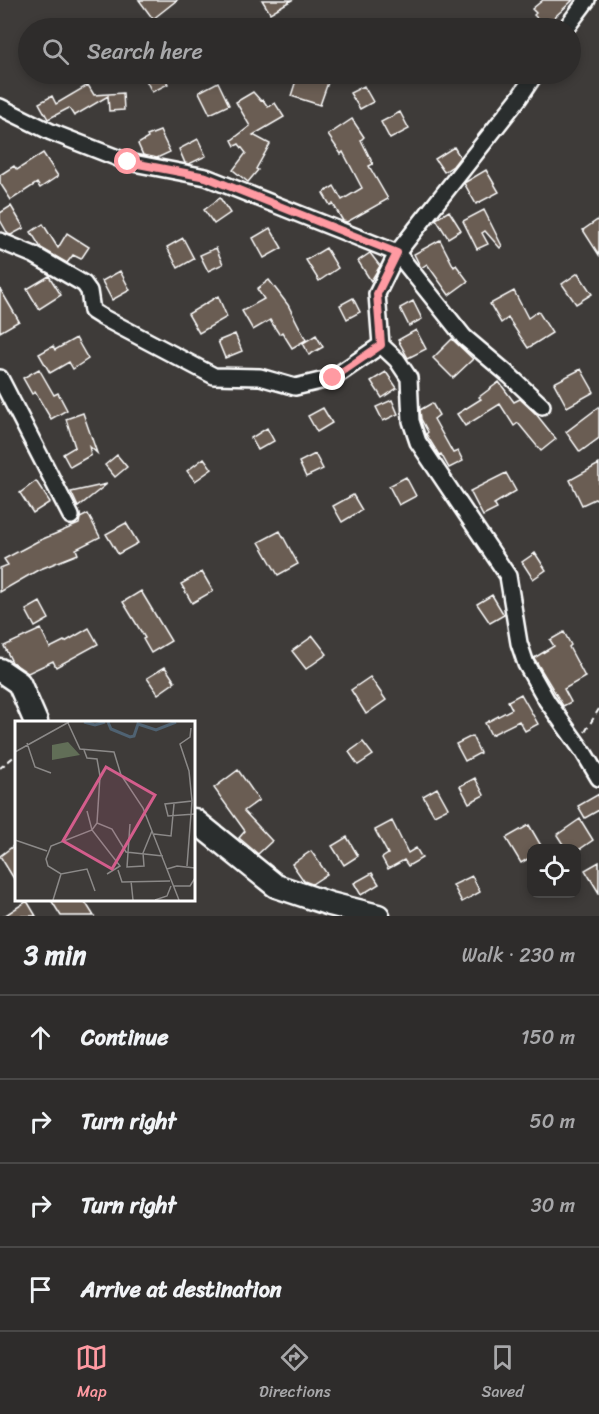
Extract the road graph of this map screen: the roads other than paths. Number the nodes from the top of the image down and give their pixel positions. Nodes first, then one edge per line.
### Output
1 (587, 0) edge
2 (574, 18) edge
3 (528, 84) edge
4 (0, 107) edge
5 (0, 241) edge
6 (397, 253) junction
7 (381, 345) junction
8 (0, 378) edge
9 (543, 406) dead end
10 (71, 516) dead end
11 (0, 670) edge
12 (35, 721) edge
13 (599, 778) edge
14 (195, 821) edge
15 (378, 916) edge

1 - 2 street
3 - 6 street
4 - 6 street
5 - 7 street
6 - 7 street
6 - 9 street
7 - 13 street
8 - 10 street
11 - 12 main road
14 - 15 main road

